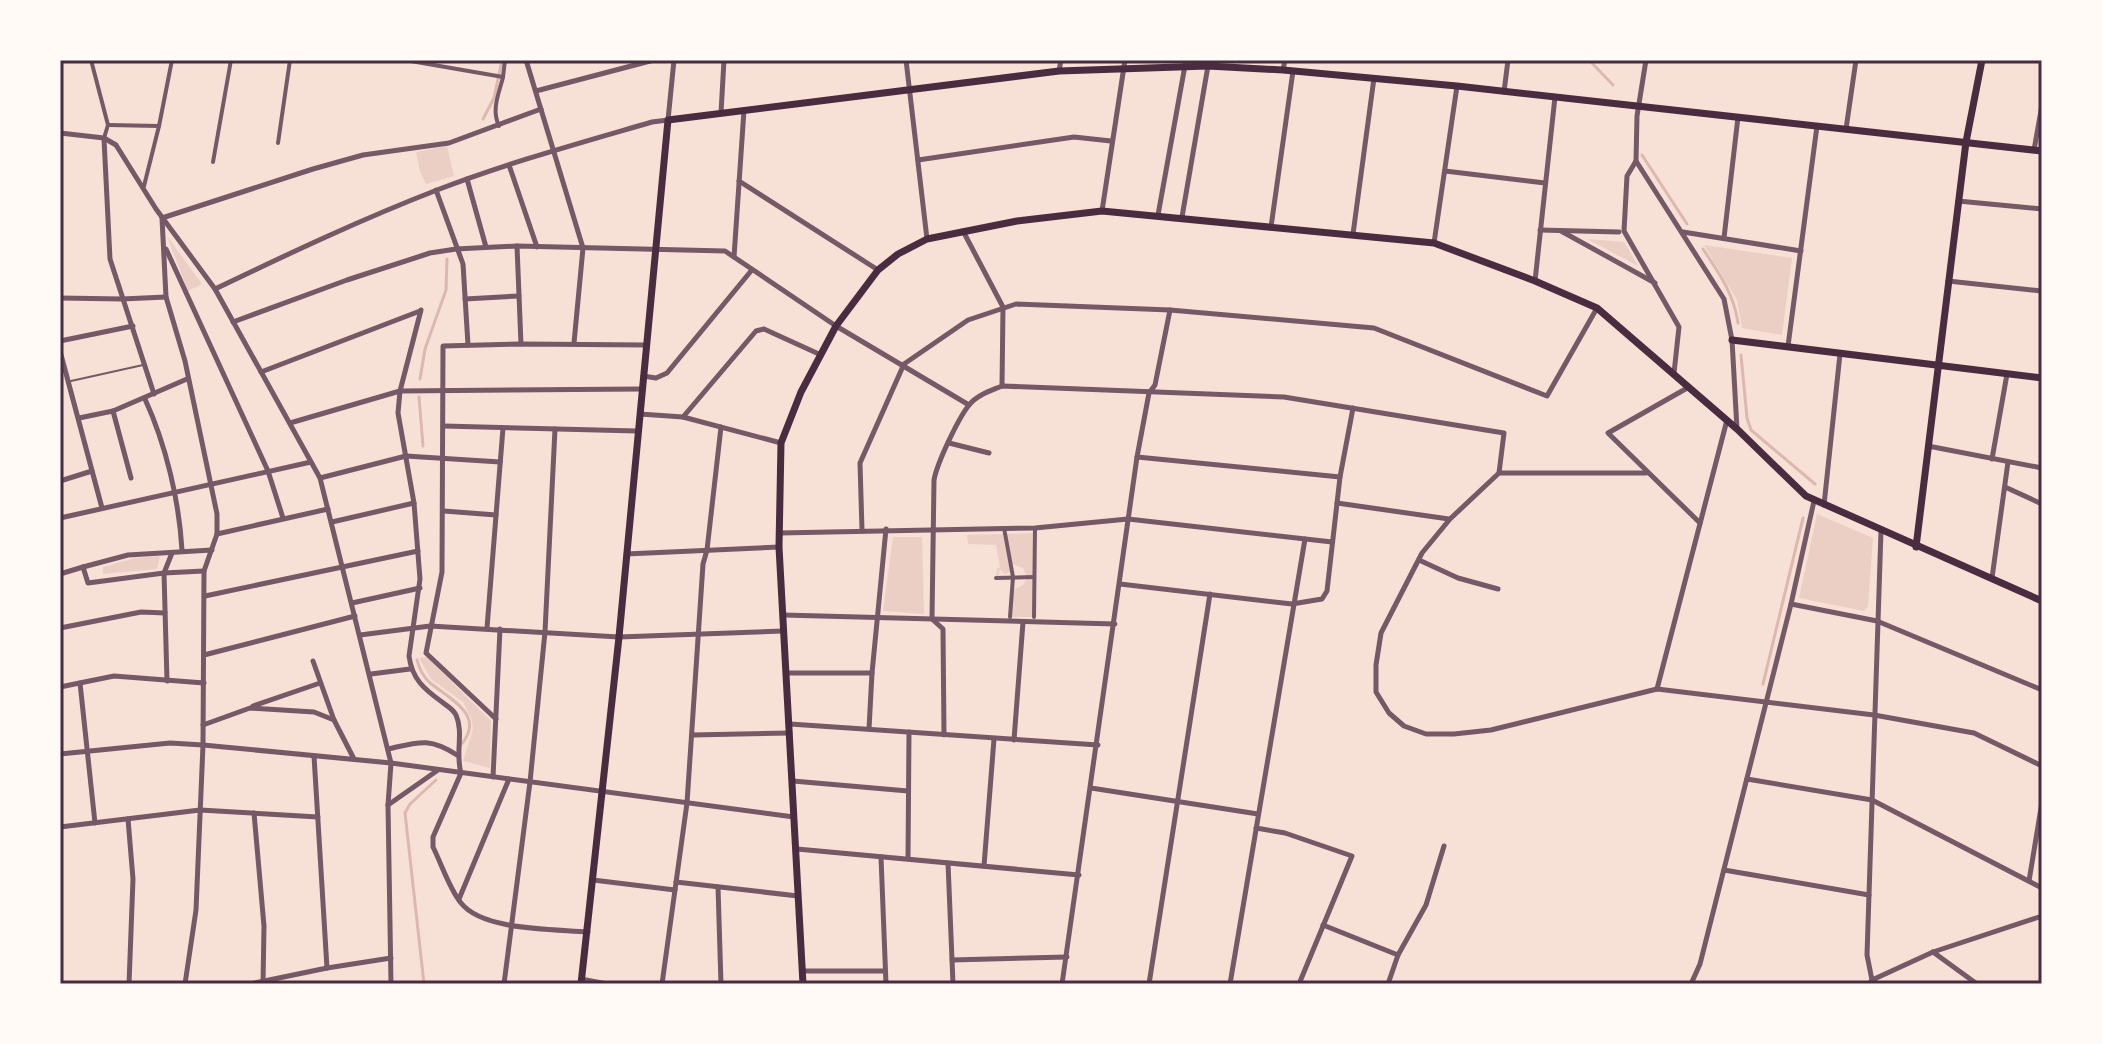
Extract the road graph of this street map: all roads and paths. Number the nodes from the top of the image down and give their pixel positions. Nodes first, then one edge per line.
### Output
1 (91, 60) edge
2 (172, 60) edge
3 (231, 60) edge
4 (290, 60) edge
5 (405, 60) edge
6 (459, 60) edge
7 (505, 60) edge
8 (526, 60) edge
9 (654, 60) edge
10 (674, 60) edge
11 (724, 60) edge
12 (906, 60) edge
13 (1061, 60) edge
14 (1285, 60) edge
15 (1508, 60) edge
16 (1646, 60) edge
17 (1856, 60) edge
18 (1971, 60) edge
19 (1982, 60) edge
20 (1185, 63) edge
21 (1208, 63) edge
22 (1124, 64) edge
23 (457, 69) junction
24 (1283, 70) junction
25 (1059, 71) junction
26 (1293, 71) junction
27 (500, 77) junction
28 (1374, 78) junction
29 (1457, 86) junction
30 (910, 88) junction
31 (536, 91) junction
32 (1504, 92) junction
33 (1555, 97) junction
34 (2042, 105) edge
35 (1639, 106) junction
36 (541, 109) junction
37 (744, 110) junction
38 (721, 113) junction
39 (1738, 117) junction
40 (668, 120) junction
41 (108, 125) junction
42 (159, 126) junction
43 (499, 126) junction
44 (1817, 126) junction
45 (1846, 129) junction
46 (60, 133) edge
47 (104, 138) junction
48 (1111, 141) junction
49 (1966, 142) junction
50 (278, 143) dead end
51 (2038, 150) edge
52 (553, 151) junction
53 (918, 160) junction
54 (1636, 161) junction
55 (213, 162) dead end
56 (509, 165) junction
57 (1445, 171) junction
58 (467, 179) junction
59 (739, 181) junction
60 (1545, 183) junction
61 (144, 186) dead end
62 (436, 190) junction
63 (1958, 201) junction
64 (2042, 209) edge
65 (1102, 211) junction
66 (1158, 215) junction
67 (1182, 217) junction
68 (162, 218) junction
69 (1271, 227) junction
70 (1540, 230) junction
71 (963, 231) junction
72 (1561, 231) junction
73 (1619, 232) dead end
74 (1682, 232) junction
75 (1353, 234) junction
76 (1724, 238) junction
77 (927, 239) junction
78 (1434, 243) junction
79 (164, 245) junction
80 (517, 246) junction
81 (486, 247) junction
82 (537, 247) junction
83 (583, 248) junction
84 (456, 249) junction
85 (655, 250) junction
86 (1801, 251) junction
87 (734, 258) junction
88 (878, 270) junction
89 (751, 271) junction
90 (1535, 281) junction
91 (1948, 281) junction
92 (1655, 283) junction
93 (215, 289) junction
94 (2042, 291) edge
95 (519, 296) junction
96 (166, 297) junction
97 (60, 298) edge
98 (122, 299) junction
99 (465, 299) junction
100 (1003, 307) junction
101 (1597, 308) junction
102 (1170, 310) junction
103 (233, 322) junction
104 (133, 326) junction
105 (836, 326) junction
106 (1732, 340) junction
107 (60, 341) edge
108 (574, 343) junction
109 (521, 344) junction
110 (468, 345) junction
111 (646, 345) junction
112 (1788, 347) junction
113 (60, 351) edge
114 (1840, 354) junction
115 (821, 355) junction
116 (904, 364) junction
117 (144, 365) junction
118 (1938, 366) junction
119 (261, 372) junction
120 (1674, 373) junction
121 (2007, 374) junction
122 (643, 376) junction
123 (2042, 378) edge
124 (187, 379) junction
125 (69, 382) junction
126 (1002, 386) junction
127 (1690, 387) junction
128 (641, 389) junction
129 (443, 390) junction
130 (400, 391) junction
131 (1149, 393) junction
132 (154, 394) junction
133 (145, 399) junction
134 (969, 405) junction
135 (1353, 408) junction
136 (113, 411) junction
137 (639, 414) junction
138 (683, 417) junction
139 (79, 418) junction
140 (1727, 420) junction
141 (290, 423) junction
142 (444, 426) junction
143 (721, 427) junction
144 (503, 428) junction
145 (555, 429) junction
146 (1737, 429) junction
147 (637, 431) junction
148 (781, 443) junction
149 (949, 443) junction
150 (1928, 446) junction
151 (989, 453) dead end
152 (406, 456) junction
153 (1137, 457) junction
154 (1992, 459) junction
155 (311, 462) junction
156 (500, 462) junction
157 (2008, 462) junction
158 (2042, 468) edge
159 (92, 471) junction
160 (268, 471) junction
161 (1499, 473) junction
162 (1646, 473) junction
163 (1340, 477) junction
164 (131, 478) dead end
165 (320, 478) junction
166 (60, 481) edge
167 (210, 484) junction
168 (2005, 487) junction
169 (174, 492) junction
170 (1814, 501) junction
171 (414, 503) junction
172 (1337, 503) junction
173 (2042, 504) edge
174 (1824, 506) junction
175 (102, 508) junction
176 (328, 509) junction
177 (444, 511) junction
178 (496, 515) junction
179 (60, 518) edge
180 (283, 518) junction
181 (1128, 519) junction
182 (1450, 519) junction
183 (332, 522) junction
184 (1700, 523) junction
185 (932, 528) junction
186 (1004, 528) junction
187 (1035, 528) junction
188 (886, 529) junction
189 (862, 530) junction
190 (1881, 531) junction
191 (780, 533) junction
192 (217, 534) junction
193 (1305, 539) junction
194 (1332, 542) junction
195 (779, 547) junction
196 (1916, 547) junction
197 (182, 550) junction
198 (212, 550) junction
199 (707, 550) junction
200 (418, 551) junction
201 (172, 553) junction
202 (626, 554) junction
203 (1419, 560) junction
204 (83, 567) junction
205 (343, 568) junction
206 (204, 571) junction
207 (164, 573) junction
208 (60, 574) edge
209 (1013, 577) junction
210 (1034, 577) junction
211 (996, 578) dead end
212 (1991, 579) junction
213 (1120, 584) junction
214 (420, 588) junction
215 (1498, 589) dead end
216 (1210, 594) junction
217 (205, 596) junction
218 (2042, 601) edge
219 (352, 603) junction
220 (1292, 604) junction
221 (1791, 604) junction
222 (165, 613) junction
223 (783, 615) junction
224 (355, 616) junction
225 (1010, 617) dead end
226 (1034, 617) dead end
227 (877, 618) junction
228 (932, 619) junction
229 (1877, 621) junction
230 (1023, 622) junction
231 (1115, 624) junction
232 (430, 626) junction
233 (413, 627) junction
234 (60, 628) edge
235 (487, 628) junction
236 (500, 629) junction
237 (784, 631) junction
238 (545, 632) junction
239 (700, 633) junction
240 (360, 635) junction
241 (619, 637) junction
242 (204, 655) junction
243 (313, 661) dead end
244 (410, 669) junction
245 (787, 673) junction
246 (872, 673) junction
247 (371, 674) junction
248 (167, 681) junction
249 (80, 683) junction
250 (204, 683) junction
251 (320, 683) junction
252 (60, 687) edge
253 (1657, 689) junction
254 (2042, 690) edge
255 (1766, 702) junction
256 (250, 708) junction
257 (1874, 715) junction
258 (496, 719) junction
259 (334, 720) junction
260 (203, 725) junction
261 (790, 728) junction
262 (869, 729) junction
263 (909, 732) junction
264 (692, 735) junction
265 (944, 735) junction
266 (994, 739) junction
267 (1014, 740) junction
268 (203, 745) junction
269 (1098, 745) junction
270 (388, 749) junction
271 (87, 751) junction
272 (60, 754) edge
273 (314, 756) junction
274 (458, 756) junction
275 (354, 760) junction
276 (391, 763) junction
277 (2042, 766) edge
278 (438, 769) junction
279 (461, 773) junction
280 (493, 777) junction
281 (509, 779) junction
282 (1747, 779) junction
283 (793, 781) junction
284 (530, 782) junction
285 (1091, 788) junction
286 (603, 791) junction
287 (908, 791) junction
288 (1872, 800) junction
289 (1178, 801) junction
290 (2042, 802) edge
291 (687, 803) junction
292 (388, 805) junction
293 (200, 810) junction
294 (254, 813) junction
295 (1258, 814) junction
296 (318, 817) junction
297 (795, 817) junction
298 (128, 819) junction
299 (95, 823) junction
300 (60, 827) edge
301 (1256, 828) junction
302 (1444, 846) dead end
303 (797, 849) junction
304 (881, 857) junction
305 (908, 859) junction
306 (948, 863) junction
307 (984, 866) junction
308 (1724, 870) junction
309 (1079, 875) junction
310 (593, 880) junction
311 (2029, 881) junction
312 (676, 882) junction
313 (718, 887) junction
314 (2042, 888) edge
315 (675, 890) junction
316 (1869, 895) junction
317 (799, 896) junction
318 (459, 899) junction
319 (2042, 916) edge
320 (1323, 925) junction
321 (513, 926) junction
322 (588, 932) junction
323 (1933, 952) junction
324 (1398, 955) junction
325 (1067, 957) junction
326 (391, 958) junction
327 (952, 960) junction
328 (327, 968) junction
329 (802, 971) junction
330 (885, 971) junction
331 (581, 981) edge
332 (263, 983) edge
333 (1873, 983) edge
334 (129, 984) edge
335 (185, 984) edge
336 (250, 984) edge
337 (391, 984) edge
338 (504, 984) edge
339 (607, 984) edge
340 (662, 984) edge
341 (721, 984) edge
342 (803, 984) edge
343 (886, 984) edge
344 (953, 984) edge
345 (1062, 984) edge
346 (1149, 984) edge
347 (1230, 984) edge
348 (1299, 984) edge
349 (1388, 984) edge
350 (1691, 984) edge
351 (1977, 984) edge

1 - 41 street
2 - 42 street
3 - 55 street
4 - 50 street
5 - 23 street
6 - 23 street
7 - 27 street
8 - 31 street
9 - 31 street
10 - 40 street
11 - 38 street
12 - 30 street
13 - 25 street
14 - 24 street
15 - 32 street
16 - 35 street
17 - 45 street
18 - 19 street
19 - 49 main road
20 - 21 main road
20 - 22 main road
20 - 66 street
21 - 24 main road
21 - 67 street
22 - 25 main road
22 - 48 street
23 - 27 street
24 - 26 main road
25 - 30 main road
26 - 28 main road
26 - 69 street
27 - 43 street
28 - 29 main road
28 - 75 street
29 - 32 main road
29 - 57 street
30 - 37 main road
30 - 53 street
31 - 36 street
32 - 33 main road
33 - 35 main road
33 - 60 street
34 - 51 street
35 - 39 main road
35 - 54 street
36 - 43 street
36 - 52 street
37 - 38 main road
37 - 59 street
38 - 40 main road
39 - 44 main road
39 - 76 street
40 - 52 street
40 - 85 main road
41 - 42 street
41 - 47 street
42 - 61 street
43 - 68 street
44 - 45 main road
44 - 86 street
45 - 49 main road
46 - 47 street
47 - 68 street
47 - 98 street
48 - 53 street
48 - 65 street
49 - 51 main road
49 - 63 main road
52 - 56 street
52 - 83 street
53 - 77 street
54 - 74 street
54 - 92 street
56 - 58 street
56 - 82 street
57 - 60 street
57 - 78 street
58 - 62 street
58 - 81 street
59 - 87 street
59 - 88 street
60 - 70 street
62 - 84 street
62 - 93 street
63 - 64 street
63 - 91 main road
65 - 66 main road
65 - 71 main road
66 - 67 main road
67 - 69 main road
68 - 79 street
68 - 93 street
69 - 75 main road
70 - 72 street
70 - 90 street
71 - 77 main road
71 - 100 street
72 - 73 street
72 - 92 street
74 - 76 street
74 - 106 street
75 - 78 main road
76 - 86 street
77 - 88 main road
78 - 90 main road
79 - 96 street
79 - 160 street
80 - 81 street
80 - 82 street
80 - 95 street
81 - 84 street
82 - 83 street
83 - 85 street
83 - 108 street
84 - 99 street
84 - 103 street
85 - 87 street
85 - 111 main road
86 - 112 street
87 - 89 street
88 - 105 main road
89 - 105 street
89 - 122 street
90 - 101 main road
91 - 94 street
91 - 118 main road
92 - 120 street
93 - 103 street
95 - 99 street
95 - 109 street
96 - 98 street
96 - 124 street
97 - 98 street
98 - 104 street
99 - 110 street
100 - 102 street
100 - 116 street
100 - 126 street
101 - 102 street
101 - 120 main road
102 - 131 street
103 - 119 street
104 - 107 street
104 - 117 street
105 - 115 main road
105 - 116 street
106 - 112 main road
106 - 146 street
108 - 109 street
108 - 111 street
109 - 110 street
110 - 129 street
111 - 122 main road
112 - 114 main road
113 - 125 street
114 - 118 main road
114 - 174 street
115 - 138 street
115 - 148 main road
116 - 134 street
116 - 189 street
117 - 125 lane
117 - 132 street
118 - 121 main road
118 - 150 main road
119 - 130 street
119 - 141 street
120 - 127 main road
121 - 123 main road
121 - 154 street
122 - 128 main road
124 - 132 street
124 - 167 street
125 - 139 street
126 - 131 street
126 - 134 street
127 - 140 main road
127 - 162 street
128 - 129 street
128 - 137 main road
129 - 130 street
129 - 142 street
130 - 141 street
130 - 152 street
131 - 135 street
131 - 153 street
132 - 133 street
133 - 136 street
133 - 169 street
134 - 149 street
135 - 161 street
135 - 163 street
136 - 139 street
136 - 164 street
137 - 138 street
137 - 147 main road
138 - 143 street
139 - 159 street
140 - 146 main road
140 - 184 street
141 - 155 street
142 - 144 street
142 - 177 street
143 - 148 street
143 - 199 street
144 - 145 street
144 - 156 street
145 - 147 street
145 - 238 street
146 - 170 main road
147 - 202 main road
148 - 191 main road
149 - 151 street
149 - 185 street
150 - 154 street
150 - 196 main road
152 - 156 street
152 - 165 street
152 - 171 street
153 - 163 street
153 - 181 street
154 - 157 street
155 - 160 street
155 - 165 street
156 - 178 street
157 - 158 street
157 - 168 street
159 - 166 street
159 - 175 street
160 - 167 street
160 - 180 street
161 - 162 street
161 - 182 street
162 - 184 street
163 - 172 street
165 - 176 street
167 - 169 street
167 - 192 street
168 - 173 street
168 - 212 street
169 - 175 street
169 - 197 street
170 - 174 main road
170 - 221 street
171 - 183 street
171 - 200 street
172 - 182 street
172 - 194 street
174 - 190 main road
175 - 179 street
176 - 180 street
176 - 183 street
177 - 178 street
177 - 232 street
178 - 235 street
180 - 192 street
181 - 187 street
181 - 193 street
181 - 213 street
182 - 203 street
183 - 205 street
184 - 253 street
185 - 186 street
185 - 188 street
185 - 228 street
186 - 187 street
186 - 209 street
187 - 210 street
188 - 189 street
188 - 227 street
189 - 191 street
190 - 196 main road
190 - 229 street
191 - 195 main road
192 - 198 street
193 - 194 street
193 - 220 street
194 - 220 street
195 - 199 street
195 - 223 main road
196 - 212 main road
197 - 198 street
197 - 201 street
198 - 206 street
199 - 202 street
199 - 239 street
200 - 205 street
200 - 214 street
201 - 204 street
201 - 207 street
202 - 241 main road
203 - 215 street
203 - 253 street
204 - 207 street
204 - 208 street
205 - 217 street
205 - 219 street
206 - 207 street
206 - 217 street
207 - 222 street
209 - 210 street
209 - 211 street
209 - 225 street
210 - 226 street
212 - 218 main road
213 - 216 street
213 - 231 street
214 - 219 street
214 - 233 street
216 - 220 street
216 - 289 street
217 - 242 street
219 - 224 street
220 - 295 street
221 - 229 street
221 - 255 street
222 - 234 street
222 - 248 street
223 - 227 street
223 - 237 main road
224 - 240 street
224 - 242 street
227 - 228 street
227 - 246 street
228 - 230 street
228 - 265 street
229 - 254 street
229 - 257 street
230 - 231 street
230 - 267 street
231 - 269 street
232 - 233 street
232 - 235 street
232 - 258 street
233 - 240 street
233 - 244 street
235 - 236 street
236 - 238 street
236 - 258 street
237 - 239 street
237 - 245 main road
238 - 241 street
238 - 284 street
239 - 241 street
239 - 264 street
240 - 247 street
241 - 286 main road
242 - 250 street
243 - 251 street
244 - 247 street
244 - 274 street
245 - 246 street
245 - 261 main road
246 - 262 street
247 - 270 street
248 - 249 street
248 - 250 street
249 - 252 street
249 - 271 street
250 - 260 street
251 - 256 street
251 - 259 street
253 - 255 street
255 - 257 street
255 - 282 street
256 - 259 street
256 - 260 street
257 - 277 street
257 - 288 street
258 - 280 street
259 - 275 street
260 - 268 street
261 - 262 street
261 - 264 street
261 - 283 main road
262 - 263 street
263 - 265 street
263 - 287 street
264 - 291 street
265 - 266 street
266 - 267 street
266 - 307 street
267 - 269 street
268 - 271 street
268 - 273 street
268 - 293 street
269 - 285 street
270 - 274 street
270 - 276 street
271 - 272 street
271 - 299 street
273 - 275 street
273 - 296 street
274 - 279 street
275 - 276 street
276 - 278 street
276 - 292 street
278 - 279 street
278 - 292 street
279 - 280 street
279 - 318 street
280 - 281 street
281 - 284 street
281 - 318 street
282 - 288 street
282 - 308 street
283 - 287 street
283 - 297 main road
284 - 286 street
284 - 321 street
285 - 289 street
285 - 309 street
286 - 291 street
286 - 310 main road
287 - 305 street
288 - 311 street
288 - 316 street
289 - 295 street
289 - 346 street
290 - 311 street
291 - 297 street
291 - 312 street
292 - 326 street
293 - 294 street
293 - 298 street
293 - 335 street
294 - 296 street
294 - 332 street
295 - 301 street
296 - 328 street
297 - 303 main road
298 - 299 street
298 - 334 street
299 - 300 street
301 - 320 street
301 - 347 street
302 - 324 street
303 - 304 street
303 - 317 main road
304 - 305 street
304 - 330 street
305 - 306 street
306 - 307 street
306 - 327 street
307 - 309 street
308 - 316 street
308 - 350 street
309 - 325 street
310 - 315 street
310 - 322 main road
311 - 314 street
312 - 313 street
312 - 315 street
313 - 317 street
313 - 341 street
315 - 340 street
316 - 333 street
317 - 329 main road
318 - 321 street
319 - 323 street
320 - 324 street
320 - 348 street
321 - 322 street
321 - 338 street
322 - 331 main road
323 - 333 street
323 - 351 street
324 - 349 street
325 - 327 street
325 - 345 street
326 - 328 street
326 - 337 street
327 - 344 street
328 - 332 street
329 - 330 street
329 - 342 main road
330 - 343 street
331 - 339 street
332 - 336 street

